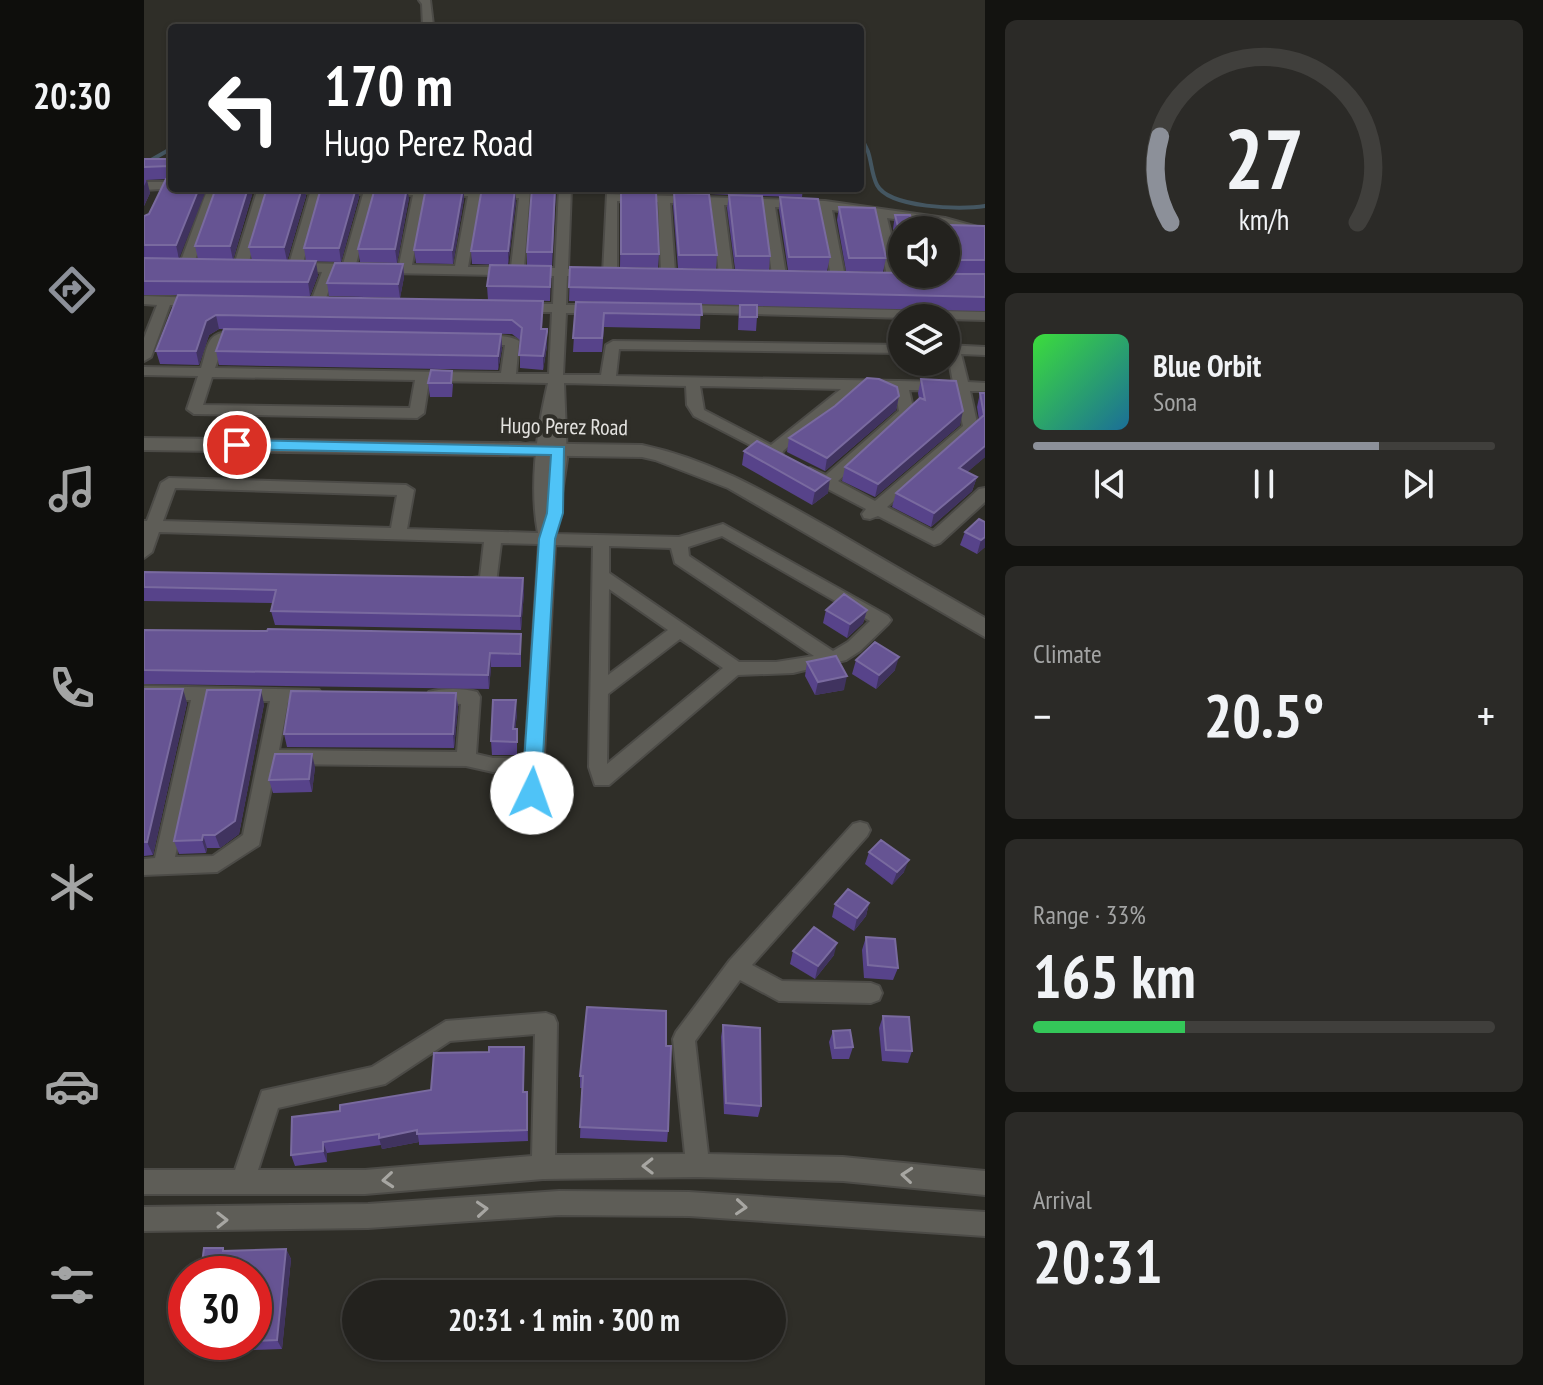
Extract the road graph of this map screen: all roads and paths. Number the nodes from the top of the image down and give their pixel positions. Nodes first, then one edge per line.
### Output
1 (424, 0) edge
2 (430, 24) edge
3 (144, 186) edge
4 (168, 186) edge
5 (213, 192) edge
6 (261, 192) edge
7 (316, 192) edge
8 (370, 192) edge
9 (420, 192) edge
10 (448, 192) edge
11 (565, 192) edge
12 (475, 193) junction
13 (664, 198) junction
14 (157, 199) edge
15 (717, 200) junction
16 (768, 201) junction
17 (825, 205) junction
18 (880, 215) junction
19 (888, 216) edge
20 (960, 229) edge
21 (985, 233) edge
22 (888, 249) edge
23 (186, 265) edge
24 (241, 265) edge
25 (330, 267) junction
26 (349, 267) junction
27 (405, 267) junction
28 (461, 270) junction
29 (517, 272) junction
30 (562, 272) junction
31 (668, 273) edge
32 (726, 274) edge
33 (778, 275) edge
34 (839, 277) edge
35 (144, 300) edge
36 (165, 301) junction
37 (211, 302) edge
38 (317, 304) edge
39 (499, 308) edge
40 (560, 309) junction
41 (607, 309) edge
42 (668, 309) edge
43 (985, 316) edge
44 (888, 323) edge
45 (960, 332) edge
46 (266, 337) edge
47 (468, 341) edge
48 (960, 341) edge
49 (888, 349) edge
50 (985, 351) edge
51 (144, 357) edge
52 (144, 371) edge
53 (207, 372) junction
54 (423, 376) junction
55 (959, 376) edge
56 (508, 378) junction
57 (556, 379) junction
58 (608, 380) junction
59 (693, 381) junction
60 (854, 385) junction
61 (901, 386) junction
62 (961, 387) junction
63 (985, 387) edge
64 (144, 444) edge
65 (552, 450) junction
66 (786, 459) junction
67 (827, 482) junction
68 (985, 493) edge
69 (872, 512) junction
70 (149, 526) edge
71 (398, 534) junction
72 (493, 537) junction
73 (547, 539) junction
74 (601, 540) junction
75 (679, 543) junction
76 (144, 552) edge
77 (603, 577) junction
78 (457, 583) edge
79 (985, 629) edge
80 (679, 631) junction
81 (830, 658) junction
82 (735, 668) junction
83 (598, 692) junction
84 (144, 693) edge
85 (280, 694) junction
86 (201, 695) junction
87 (328, 695) edge
88 (423, 696) edge
89 (268, 757) junction
90 (466, 759) junction
91 (533, 765) junction
92 (532, 793) dead end
93 (860, 830) dead end
94 (153, 867) edge
95 (737, 967) junction
96 (871, 993) dead end
97 (698, 1165) junction
98 (543, 1167) junction
99 (243, 1181) junction
100 (144, 1182) edge
101 (985, 1183) edge
102 (144, 1219) edge
103 (985, 1224) edge

1 - 2 street
3 - 4 street
4 - 14 street
5 - 23 street
6 - 24 street
7 - 25 street
8 - 26 street
9 - 27 street
10 - 12 street
11 - 30 street
12 - 28 street
12 - 29 street
13 - 15 street
13 - 30 street
13 - 31 street
15 - 16 street
15 - 32 street
16 - 17 street
16 - 33 street
17 - 18 street
17 - 34 street
18 - 19 street
18 - 22 street
20 - 21 street
25 - 26 street
25 - 38 street
26 - 27 street
27 - 28 street
28 - 29 street
29 - 30 street
30 - 40 street
35 - 36 street
36 - 37 street
36 - 51 street
39 - 40 street
40 - 41 street
40 - 57 street
42 - 44 street
43 - 45 street
46 - 53 street
47 - 56 street
48 - 50 street
49 - 58 street
52 - 53 street
53 - 54 street
53 - 54 street
54 - 56 street
55 - 62 street
56 - 57 street
57 - 58 street
57 - 65 street
58 - 59 street
59 - 60 street
59 - 66 street
60 - 61 street
60 - 66 street
61 - 62 street
61 - 67 street
62 - 63 street
62 - 69 street
64 - 65 street, Hugo Perez Road
65 - 73 street
65 - 79 street, Hugo Perez Road
66 - 67 street
67 - 69 street
68 - 69 street
70 - 71 street
70 - 71 street
70 - 76 street
71 - 72 street
72 - 73 street
72 - 78 street
73 - 74 street
73 - 91 street
74 - 75 street
74 - 77 street
75 - 81 street
75 - 81 street
77 - 80 street
77 - 83 street
80 - 82 street
80 - 83 street
81 - 82 street
82 - 83 street
84 - 86 street
85 - 86 street
85 - 87 street
85 - 89 street
86 - 94 street
88 - 90 street
89 - 90 street
89 - 94 street
90 - 91 street
91 - 92 street
93 - 95 street
95 - 96 street
95 - 97 street
97 -> 98 street
101 -> 97 street
98 -> 99 street
98 - 99 street
99 - 100 street
102 -> 103 street

